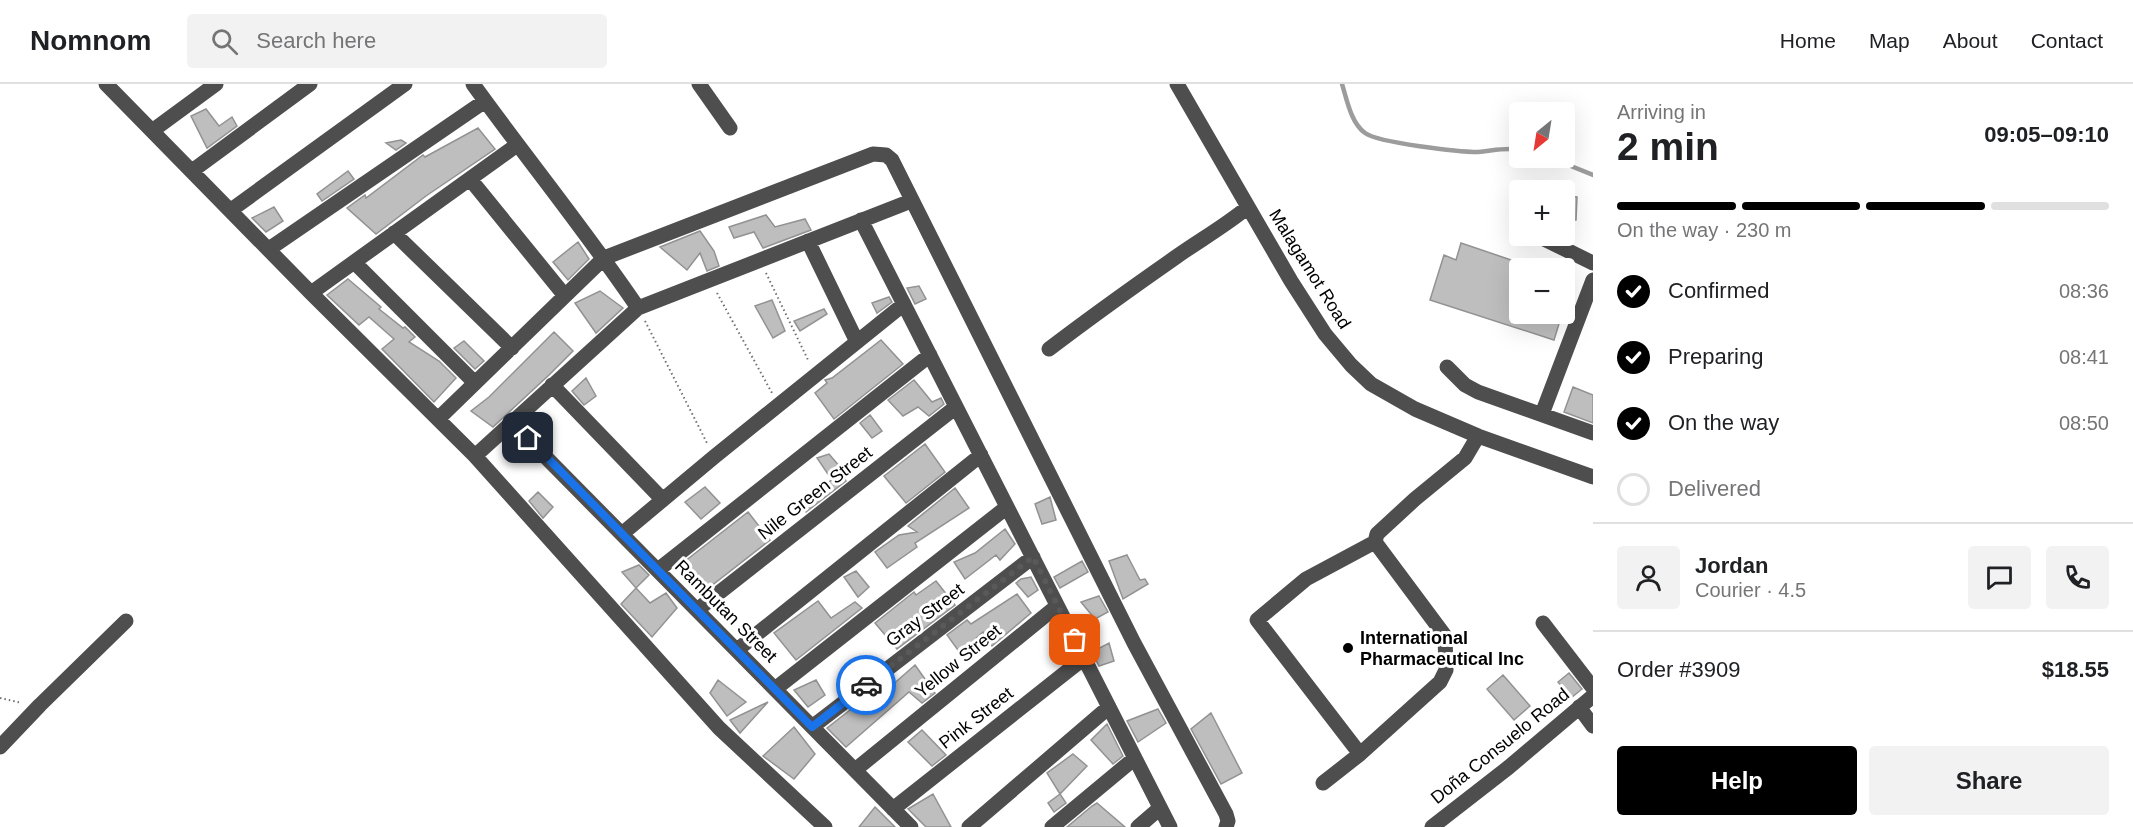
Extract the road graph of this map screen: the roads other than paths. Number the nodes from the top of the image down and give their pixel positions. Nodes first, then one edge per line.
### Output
1 (216, 84) edge
2 (310, 84) edge
3 (405, 84) edge
4 (474, 84) edge
5 (699, 84) edge
6 (1177, 84) edge
7 (115, 87) edge
8 (485, 101) junction
9 (730, 128) dead end
10 (152, 131) junction
11 (517, 145) junction
12 (192, 171) junction
13 (470, 179) junction
14 (911, 201) junction
15 (1248, 207) junction
16 (231, 210) junction
17 (861, 220) junction
18 (394, 233) junction
19 (808, 241) junction
20 (1558, 246) edge
21 (269, 249) junction
22 (604, 258) junction
23 (354, 262) junction
24 (1593, 263) edge
25 (1593, 280) edge
26 (311, 293) junction
27 (565, 296) junction
28 (904, 304) junction
29 (638, 308) junction
30 (857, 342) junction
31 (512, 348) junction
32 (1049, 349) dead end
33 (930, 355) junction
34 (1447, 367) dead end
35 (475, 383) junction
36 (552, 385) junction
37 (956, 407) junction
38 (1542, 414) junction
39 (438, 419) junction
40 (513, 423) junction
41 (1593, 432) edge
42 (1478, 436) junction
43 (981, 455) junction
44 (475, 456) junction
45 (1593, 477) edge
46 (662, 499) junction
47 (1007, 507) junction
48 (623, 533) junction
49 (1375, 542) junction
50 (1033, 557) junction
51 (657, 570) junction
52 (1058, 606) junction
53 (697, 610) junction
54 (126, 621) dead end
55 (1543, 623) dead end
56 (737, 650) junction
57 (1084, 658) junction
58 (1593, 688) edge
59 (775, 689) junction
60 (1593, 696) edge
61 (1109, 707) junction
62 (1579, 707) junction
63 (1593, 726) edge
64 (812, 727) junction
65 (3, 739) edge
66 (1360, 754) junction
67 (1135, 758) junction
68 (855, 770) junction
69 (1323, 783) dead end
70 (1160, 808) junction
71 (893, 809) junction
72 (825, 827) edge
73 (911, 827) edge
74 (969, 827) edge
75 (1052, 827) edge
76 (1138, 827) edge
77 (1170, 827) edge
78 (1226, 827) edge
79 (1432, 827) edge

1 - 10 street
2 - 12 street
3 - 16 street
4 - 8 street
5 - 9 street
6 - 15 street, Malagamot Road
7 - 10 street
8 - 11 street
8 - 21 street
10 - 12 street
11 - 13 street
11 - 22 street
12 - 16 street
13 - 18 street
13 - 27 street
14 - 17 street
14 - 22 street
14 - 78 street
15 - 32 street
15 - 42 street, Malagamot Road
16 - 21 street
17 - 19 street
17 - 28 street
18 - 23 street
18 - 31 street
19 - 29 street
19 - 30 street
20 - 24 street
21 - 26 street
22 - 27 street
22 - 29 street
23 - 26 street
23 - 35 street
25 - 38 street
26 - 39 street
27 - 31 street
28 - 30 street
28 - 33 street
29 - 36 street
30 - 46 street
31 - 35 street
33 - 37 street
33 - 51 street
34 - 38 street
35 - 39 street
36 - 40 street
36 - 46 street
37 - 43 street
37 - 53 street, Nile Green Street
38 - 41 street
39 - 44 street
40 - 44 street
40 - 48 street, Rambutan Street
42 - 45 street, Malagamot Road
42 - 49 street
43 - 47 street
43 - 56 street
44 - 72 street
46 - 48 street
47 - 50 street
47 - 59 street
48 - 51 street, Rambutan Street
49 - 66 street
49 - 66 street
50 - 52 street
50 - 64 street, Gray Street
51 - 53 street, Rambutan Street
52 - 57 street
52 - 68 street, Yellow Street
53 - 56 street, Rambutan Street
54 - 65 street
55 - 58 street
56 - 59 street, Rambutan Street
57 - 61 street
57 - 71 street, Pink Street
59 - 64 street, Rambutan Street
60 - 62 street, Doña Consuelo Road
61 - 67 street
61 - 74 street
62 - 63 street
62 - 79 street, Doña Consuelo Road
64 - 68 street, Rambutan Street
66 - 69 street
67 - 70 street
67 - 75 street
68 - 71 street, Rambutan Street
70 - 76 street
70 - 77 street
71 - 73 street, Rambutan Street

